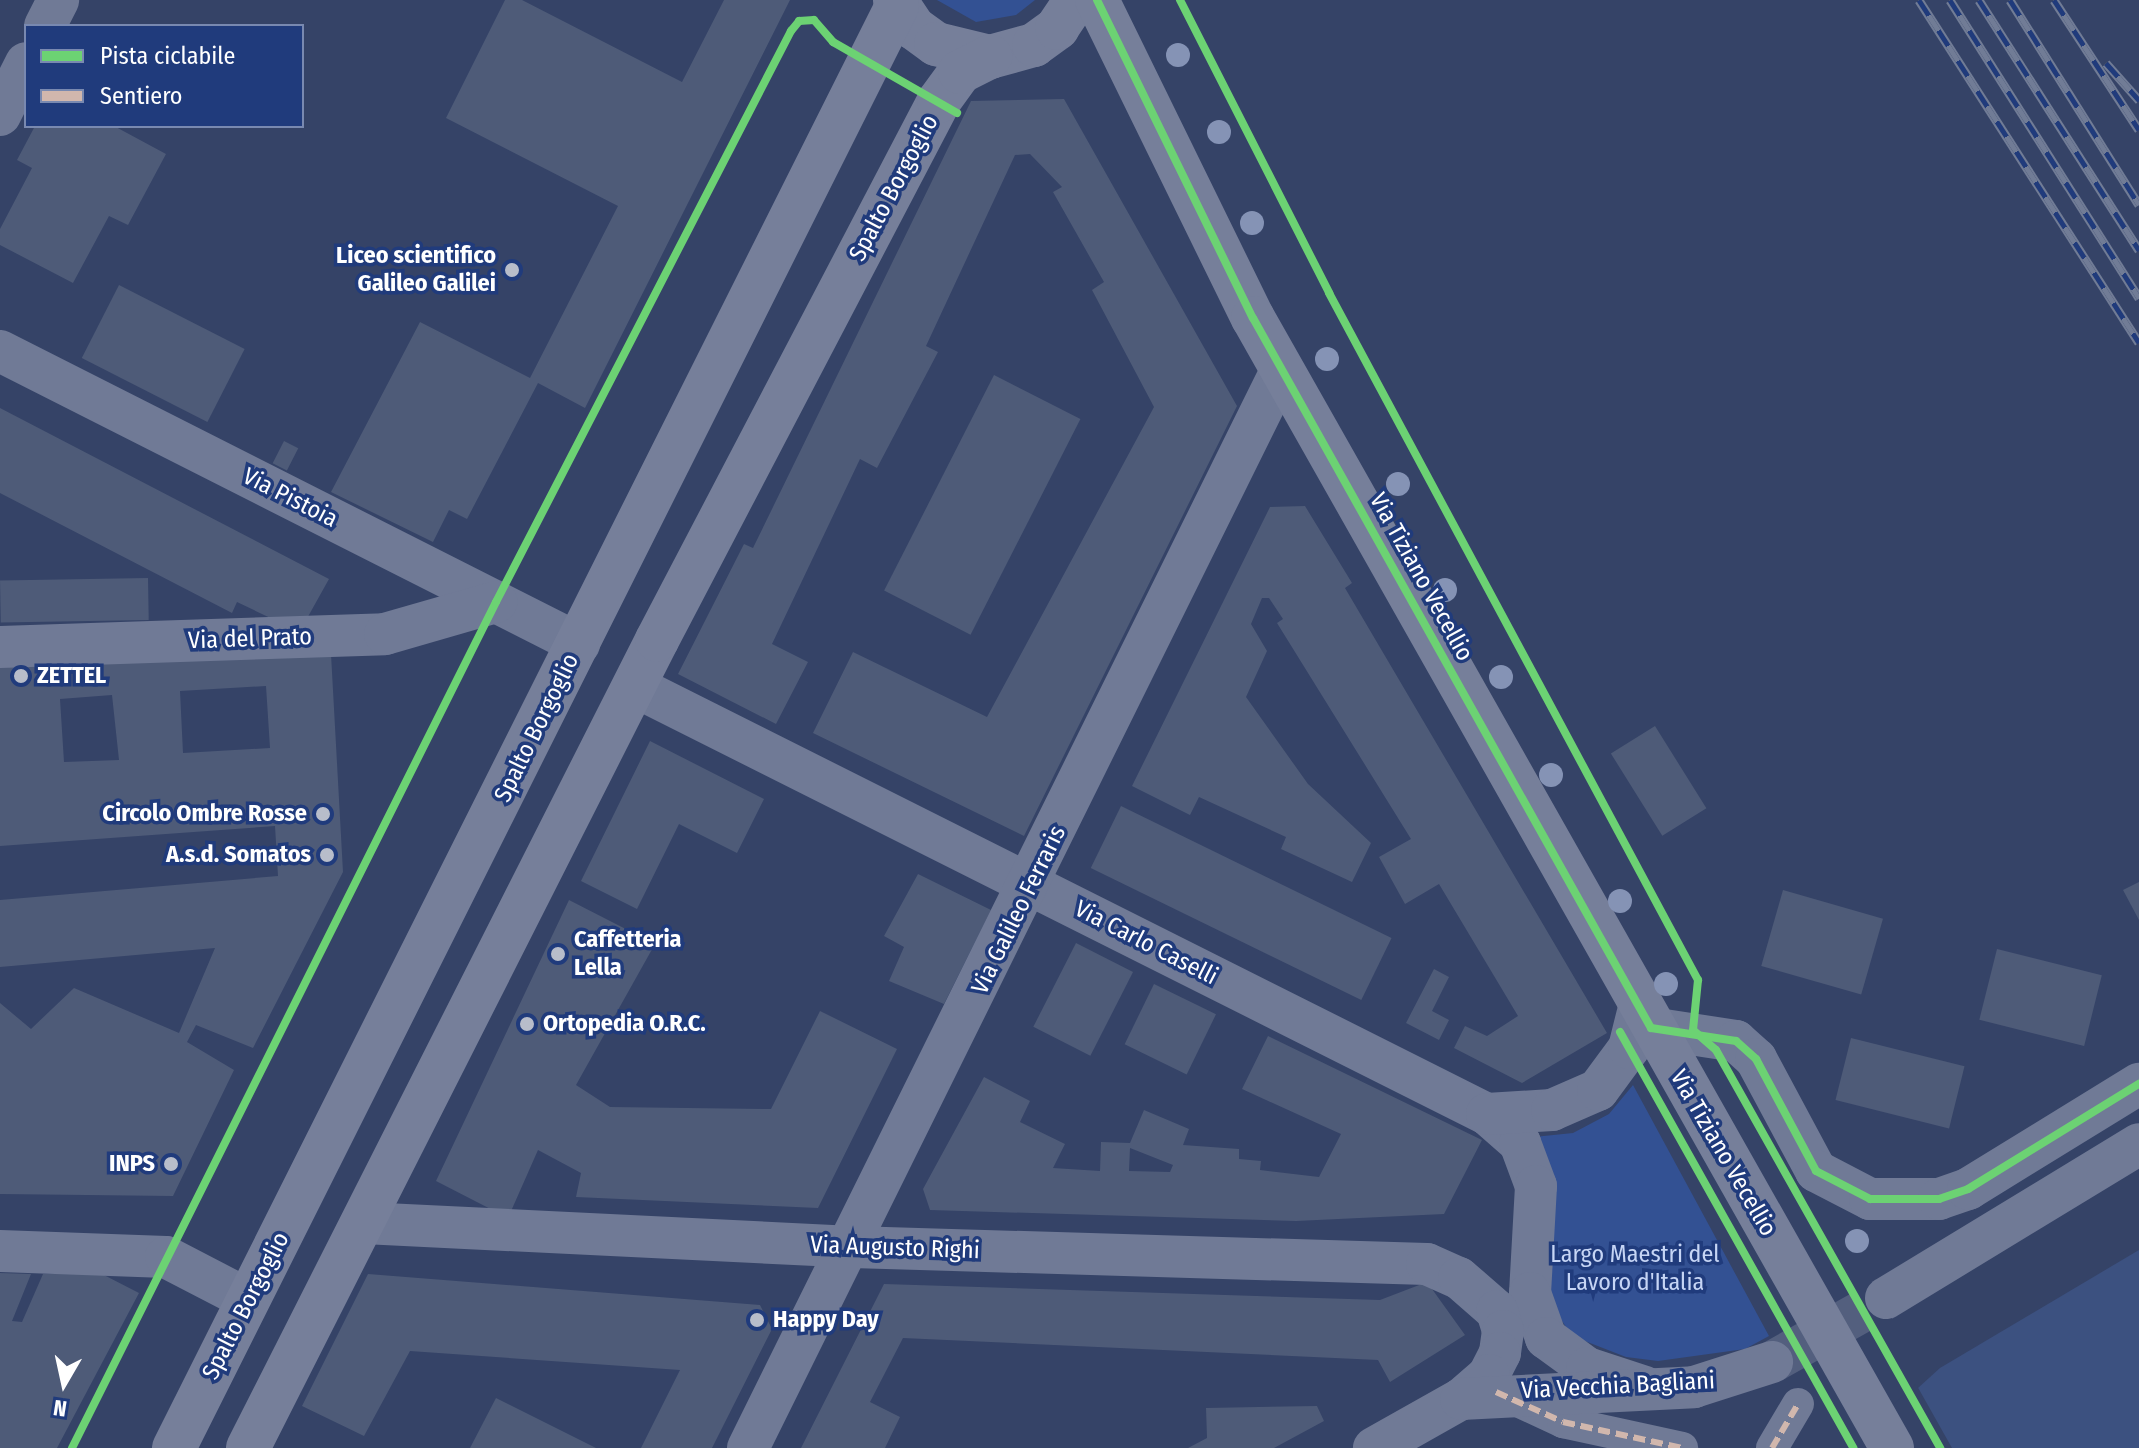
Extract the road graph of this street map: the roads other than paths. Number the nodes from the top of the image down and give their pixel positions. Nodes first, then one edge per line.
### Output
1 (58, 0) edge
2 (1076, 0) edge
3 (1097, 0) edge
4 (896, 3) edge
5 (46, 24) edge
6 (1034, 45) junction
7 (990, 57) junction
8 (24, 67) edge
9 (0, 115) edge
10 (1163, 141) junction
11 (0, 351) edge
12 (1282, 369) junction
13 (496, 602) junction
14 (579, 644) junction
15 (0, 647) edge
16 (634, 686) junction
17 (1031, 885) junction
18 (1645, 1018) junction
19 (2139, 1084) edge
20 (1487, 1114) junction
21 (2139, 1144) edge
22 (364, 1223) junction
23 (852, 1247) junction
24 (0, 1251) edge
25 (1886, 1298) tunnel mouth
26 (249, 1300) junction
27 (1772, 1362) tunnel mouth
28 (1645, 1387) junction
29 (1479, 1396) junction
30 (1798, 1404) dead end
31 (174, 1448) edge
32 (248, 1448) edge
33 (748, 1448) edge
34 (1374, 1448) edge
35 (1682, 1448) edge
36 (1772, 1448) edge
37 (1892, 1448) edge

1 - 5 street
2 - 6 main road, Spalto Borgoglio
3 - 10 main road
4 - 7 main road, Spalto Borgoglio
4 - 14 main road, Spalto Borgoglio
6 - 7 main road, Spalto Borgoglio
6 - 10 main road
7 - 16 main road, Spalto Borgoglio
8 - 9 street
10 - 12 main road, Via Tiziano Vecellio
11 - 13 street, Via Pistoia
12 - 17 street, Via Galileo Ferraris
12 - 18 main road, Via Tiziano Vecellio
13 - 14 street, Via Pistoia
13 - 15 street, Via del Prato
14 - 26 main road, Spalto Borgoglio
16 - 17 street, Via Carlo Caselli
16 - 22 main road, Spalto Borgoglio
17 - 20 street, Via Carlo Caselli
17 - 23 street, Via Galileo Ferraris
18 - 19 street
18 - 20 street
18 - 37 main road, Via Tiziano Vecellio
20 - 28 street
21 - 25 street
22 - 23 street, Via Augusto Righi
22 - 32 main road, Spalto Borgoglio
23 - 29 street, Via Augusto Righi
23 - 33 street, Via Galileo Ferraris
24 - 26 street
26 - 31 main road, Spalto Borgoglio
27 - 28 street, Via Vecchia Bagliani
28 - 29 street, Via Vecchia Bagliani
29 - 34 street
29 - 35 street
30 - 36 street

